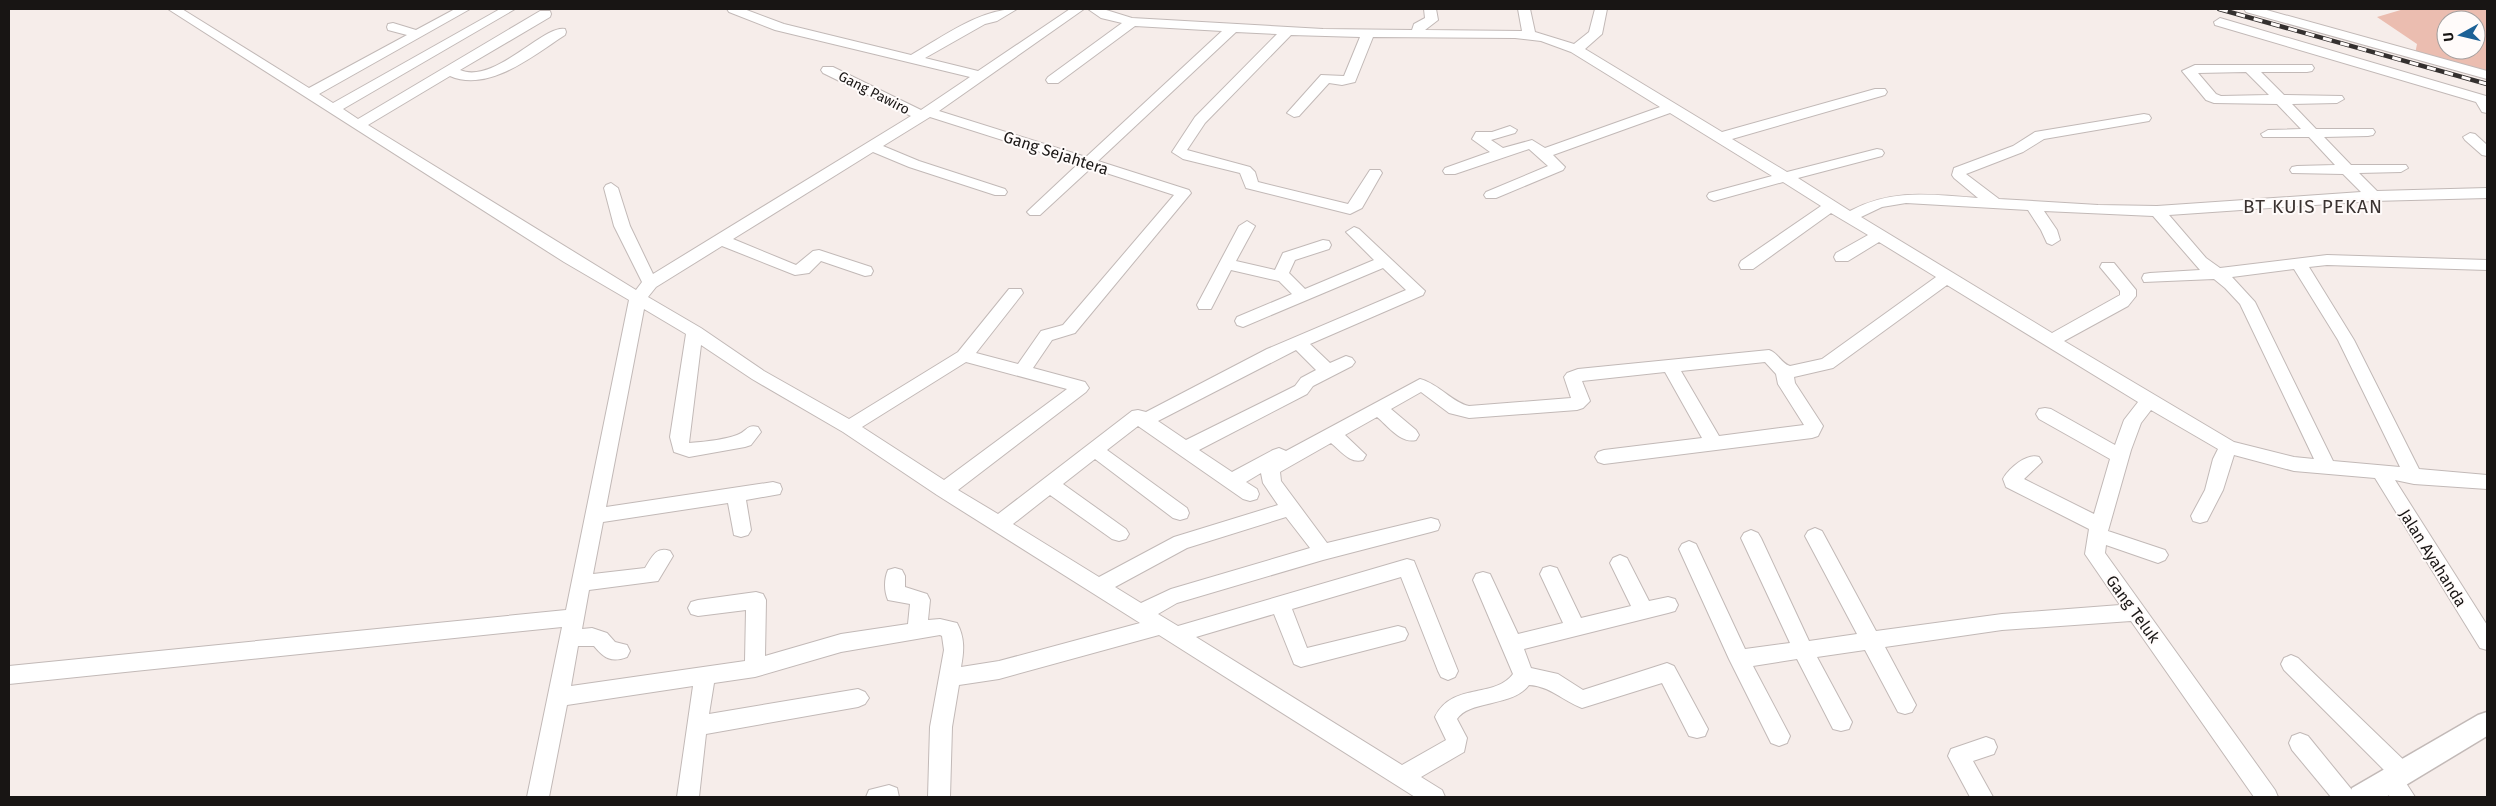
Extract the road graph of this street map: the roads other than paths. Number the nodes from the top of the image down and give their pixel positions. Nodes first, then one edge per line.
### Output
1 (174, 9) edge
2 (464, 9) edge
3 (509, 9) edge
4 (733, 9) edge
5 (1011, 9) edge
6 (1078, 9) edge
7 (1094, 9) edge
8 (1430, 9) edge
9 (1524, 9) edge
10 (1601, 9) edge
11 (2250, 9) edge
12 (545, 14) dead end
13 (1132, 22) junction
14 (2220, 22) dead end
15 (393, 27) dead end
16 (1232, 29) junction
17 (560, 32) dead end
18 (1287, 32) junction
19 (1369, 32) junction
20 (1417, 33) junction
21 (418, 34) junction
22 (1529, 34) junction
23 (1576, 49) junction
24 (912, 60) junction
25 (2250, 68) junction
26 (2307, 68) dead end
27 (828, 70) dead end
28 (451, 71) junction
29 (2487, 75) edge
30 (980, 76) junction
31 (1053, 80) dead end
32 (1880, 92) dead end
33 (310, 93) junction
34 (2337, 99) dead end
35 (2280, 101) junction
36 (334, 108) junction
37 (1672, 108) junction
38 (2487, 109) edge
39 (1294, 113) dead end
40 (924, 114) junction
41 (2144, 118) dead end
42 (359, 124) junction
43 (1510, 130) dead end
44 (2368, 132) dead end
45 (2268, 134) dead end
46 (2312, 134) junction
47 (1722, 137) junction
48 (2470, 137) dead end
49 (871, 146) junction
50 (2487, 152) edge
51 (1501, 153) junction
52 (1544, 153) junction
53 (1877, 153) dead end
54 (1089, 164) junction
55 (2344, 168) junction
56 (2401, 168) dead end
57 (2297, 170) dead end
58 (1450, 171) dead end
59 (1375, 173) dead end
60 (1789, 178) junction
61 (611, 188) dead end
62 (1000, 192) dead end
63 (2487, 193) edge
64 (1491, 195) dead end
65 (1714, 196) dead end
66 (2373, 196) junction
67 (1994, 203) junction
68 (1832, 205) junction
69 (2033, 206) junction
70 (2157, 211) junction
71 (1035, 212) dead end
72 (1850, 217) junction
73 (1247, 226) dead end
74 (1354, 232) dead end
75 (1880, 235) junction
76 (720, 239) junction
77 (2052, 240) dead end
78 (1323, 245) dead end
79 (1842, 258) dead end
80 (1386, 261) junction
81 (2297, 262) junction
82 (1227, 264) junction
83 (1747, 265) dead end
84 (2487, 265) edge
85 (2108, 267) dead end
86 (865, 271) dead end
87 (2215, 274) junction
88 (1280, 276) junction
89 (1947, 277) junction
90 (2150, 278) dead end
91 (644, 290) junction
92 (1015, 293) dead end
93 (1303, 296) junction
94 (1205, 305) dead end
95 (1243, 321) dead end
96 (695, 332) junction
97 (2053, 340) junction
98 (1299, 342) junction
99 (964, 356) junction
100 (1346, 362) dead end
101 (1670, 366) junction
102 (1022, 371) junction
103 (1327, 371) junction
104 (1784, 371) junction
105 (2149, 401) junction
106 (1378, 408) junction
107 (2045, 414) dead end
108 (1144, 421) junction
109 (849, 427) junction
110 (1337, 427) junction
111 (752, 432) dead end
112 (1410, 436) dead end
113 (1714, 443) junction
114 (2229, 447) junction
115 (1185, 449) junction
116 (1095, 450) junction
117 (1357, 455) dead end
118 (2120, 456) junction
119 (1604, 457) dead end
120 (2033, 462) dead end
121 (2327, 467) junction
122 (2381, 473) junction
123 (2414, 477) junction
124 (1232, 481) junction
125 (2487, 482) edge
126 (1050, 485) junction
127 (773, 489) dead end
128 (944, 490) junction
129 (1250, 494) dead end
130 (736, 496) junction
131 (1291, 508) junction
132 (1180, 513) dead end
133 (594, 516) junction
134 (2200, 516) dead end
135 (999, 524) junction
136 (1431, 525) dead end
137 (741, 530) dead end
138 (2099, 530) junction
139 (1119, 534) dead end
140 (1815, 536) dead end
141 (1751, 538) dead end
142 (1689, 549) dead end
143 (1323, 552) junction
144 (2158, 555) dead end
145 (663, 556) dead end
146 (1620, 563) dead end
147 (1550, 574) dead end
148 (895, 576) dead end
149 (1483, 580) dead end
150 (581, 583) junction
151 (1100, 586) junction
152 (1280, 604) junction
153 (1668, 605) dead end
154 (698, 608) dead end
155 (1644, 611) junction
156 (2136, 612) junction
157 (1141, 613) junction
158 (575, 617) junction
159 (1575, 628) junction
160 (1169, 630) junction
161 (917, 631) junction
162 (1398, 634) dead end
163 (570, 638) junction
164 (1869, 640) junction
165 (2487, 642) edge
166 (1512, 644) junction
167 (1803, 650) junction
168 (620, 651) dead end
169 (1739, 659) junction
170 (2291, 664) dead end
171 (755, 668) junction
172 (1448, 671) dead end
173 (9, 675) edge
174 (705, 675) junction
175 (1524, 676) junction
176 (948, 678) junction
177 (559, 697) junction
178 (858, 698) dead end
179 (1905, 705) dead end
180 (1842, 722) dead end
181 (2487, 723) edge
182 (696, 726) junction
183 (1697, 729) dead end
184 (1779, 736) dead end
185 (2300, 743) dead end
186 (1986, 747) dead end
187 (1401, 777) junction
188 (2399, 784) edge
189 (538, 797) edge
190 (688, 797) edge
191 (939, 797) edge
192 (1434, 797) edge
193 (1982, 797) edge
194 (2267, 797) edge
195 (2344, 797) edge
196 (2362, 797) edge

1 - 33 street
2 - 21 street
3 - 36 street
4 - 24 street
5 - 24 street
6 - 30 street
7 - 13 street
8 - 20 street
9 - 22 street
10 - 23 street
11 - 29 street
12 - 28 street
13 - 16 street
13 - 31 street
14 - 38 street
15 - 21 street
16 - 18 street
16 - 54 street
17 - 28 street
18 - 19 street
18 - 59 street
19 - 20 street
19 - 39 street
20 - 22 street
21 - 33 street
22 - 23 street
23 - 37 street
24 - 30 street
25 - 26 street
25 - 35 street
25 - 35 street
27 - 40 street, Gang Pawiro
28 - 42 street
30 - 40 street
32 - 47 street
33 - 36 street
34 - 35 street
35 - 46 street
36 - 42 street
37 - 47 street
37 - 52 street
40 - 49 street
40 - 54 street, Gang Sejahtera
41 - 67 street
42 - 91 street
43 - 51 street
44 - 46 street
45 - 46 street
46 - 55 street
47 - 60 street
48 - 50 street
49 - 62 street
49 - 76 street
51 - 52 street
51 - 58 street
52 - 64 street
53 - 60 street
54 - 71 street
54 - 102 street, Gang Sejahtera
55 - 56 street
55 - 57 street
55 - 66 street
60 - 65 street
60 - 68 street
61 - 91 street
63 - 66 street
66 - 70 street
67 - 69 street
67 - 72 street
68 - 72 street
68 - 83 street
69 - 70 street
69 - 77 street
70 - 87 street
72 - 75 street
73 - 82 street
74 - 80 street
75 - 79 street
75 - 89 street
76 - 86 street
76 - 91 street
78 - 88 street
80 - 93 street
80 - 98 street
81 - 84 street
81 - 87 street
81 - 123 street
82 - 88 street
82 - 94 street
85 - 97 street
87 - 90 street
87 - 121 street
88 - 93 street
89 - 97 street
89 - 104 street
91 - 96 street
91 - 133 street
92 - 99 street
93 - 95 street
96 - 109 street
96 - 111 street
97 - 105 street
98 - 103 street
98 - 108 street
99 - 102 street
99 - 109 street
100 - 103 street
101 - 104 street
101 - 106 street
101 - 113 street
102 - 128 street
103 - 115 street
104 - 113 street
105 - 114 street
105 - 118 street, Gang Teluk
106 - 110 street
106 - 112 street
107 - 118 street
108 - 115 street
108 - 116 street
109 - 128 street
110 - 117 street
110 - 124 street
110 - 131 street
113 - 119 street
114 - 121 street
114 - 134 street
115 - 124 street
116 - 126 street
116 - 132 street
118 - 138 street, Gang Teluk
120 - 138 street
121 - 122 street
122 - 123 street
122 - 165 street, Jalan Ayahanda
123 - 125 street
124 - 129 street
126 - 135 street
126 - 139 street
127 - 130 street
128 - 135 street
130 - 133 street
130 - 137 street
131 - 143 street
131 - 151 street
133 - 150 street
135 - 151 street
136 - 143 street
138 - 144 street
138 - 156 street, Gang Teluk
140 - 164 street
141 - 167 street
142 - 169 street
143 - 157 street
145 - 150 street
146 - 155 street
147 - 159 street
148 - 161 street
149 - 166 street
150 - 158 street
151 - 157 street
152 - 160 street
152 - 162 street
152 - 172 street
153 - 155 street
154 - 171 street
155 - 159 street
156 - 164 street
156 - 194 street, Gang Teluk
157 - 160 street
158 - 163 street
158 - 173 street
159 - 166 street
160 - 176 street
160 - 187 street
161 - 171 street
161 - 176 street
163 - 168 street
163 - 177 street
164 - 167 street
164 - 179 street
166 - 175 street
167 - 169 street
167 - 180 street
169 - 184 street
170 - 188 street
171 - 174 street
174 - 177 street
174 - 182 street
175 - 183 street
175 - 187 street
176 - 191 street
177 - 189 street
178 - 182 street
181 - 188 main road
182 - 190 street
185 - 195 street
186 - 193 street
187 - 192 street
188 - 196 main road

